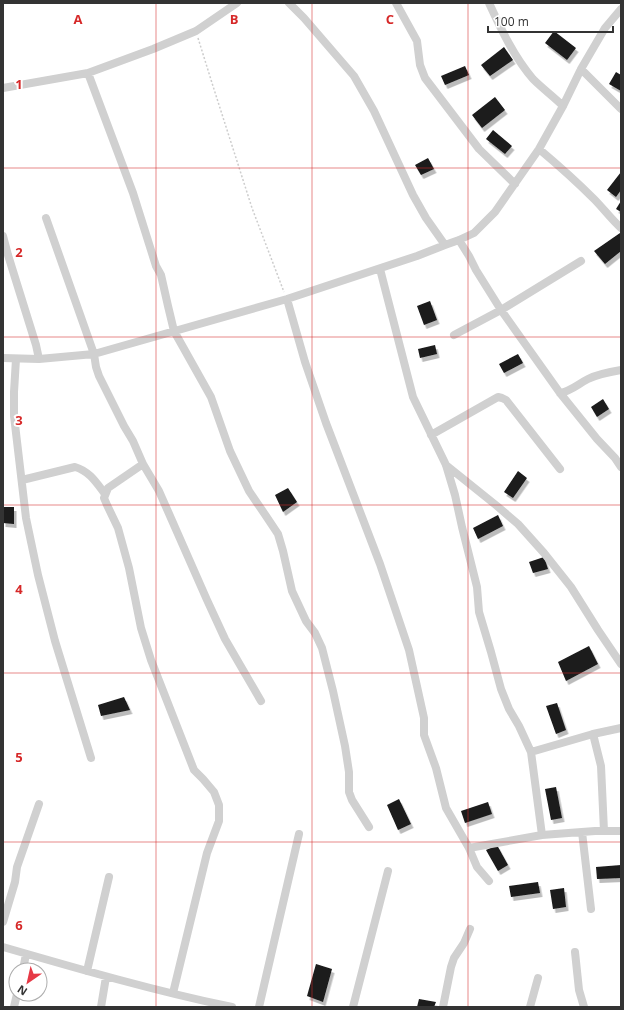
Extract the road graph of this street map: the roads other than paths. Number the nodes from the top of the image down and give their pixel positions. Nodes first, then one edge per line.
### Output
1 (237, 3) edge
2 (289, 3) edge
3 (396, 3) edge
4 (489, 3) edge
5 (621, 9) edge
6 (580, 68) junction
7 (88, 73) junction
8 (3, 88) edge
9 (564, 106) junction
10 (621, 108) edge
11 (538, 149) junction
12 (515, 184) junction
13 (46, 218) dead end
14 (621, 228) edge
15 (3, 236) edge
16 (459, 240) junction
17 (445, 245) junction
18 (581, 261) dead end
19 (380, 269) junction
20 (287, 299) junction
21 (501, 310) junction
22 (174, 331) junction
23 (454, 335) dead end
24 (94, 354) junction
25 (3, 358) edge
26 (16, 359) junction
27 (39, 359) junction
28 (621, 370) edge
29 (560, 393) junction
30 (431, 435) junction
31 (143, 464) junction
32 (446, 466) junction
33 (621, 467) edge
34 (560, 469) dead end
35 (22, 480) junction
36 (105, 494) junction
37 (621, 664) edge
38 (261, 701) dead end
39 (621, 728) edge
40 (593, 734) junction
41 (531, 752) junction
42 (91, 758) dead end
43 (39, 804) dead end
44 (369, 827) dead end
45 (604, 831) junction
46 (621, 831) edge
47 (582, 832) junction
48 (299, 834) dead end
49 (542, 835) junction
50 (469, 848) junction
51 (388, 871) dead end
52 (109, 878) dead end
53 (489, 881) dead end
54 (591, 909) dead end
55 (3, 922) edge
56 (470, 929) dead end
57 (3, 947) edge
58 (575, 952) dead end
59 (26, 954) junction
60 (24, 962) edge
61 (87, 971) junction
62 (106, 977) junction
63 (538, 978) dead end
64 (173, 993) junction
65 (191, 998) junction
66 (102, 1007) edge
67 (189, 1007) edge
68 (232, 1007) edge
69 (259, 1007) edge
70 (353, 1007) edge
71 (443, 1007) edge
72 (530, 1007) edge
73 (584, 1007) edge

1 - 7 street
2 - 17 street
3 - 12 street
4 - 9 street
5 - 6 street
6 - 9 street
6 - 10 street
7 - 8 street
7 - 22 street
9 - 11 street
11 - 12 street
11 - 14 street
12 - 16 street
13 - 24 street
15 - 27 street
16 - 17 street
16 - 21 street
17 - 19 street
18 - 21 street
19 - 20 street
19 - 30 street
20 - 22 street
20 - 50 street
21 - 23 street
21 - 29 street
22 - 24 street
22 - 44 street
24 - 27 street
24 - 31 street
25 - 26 street
26 - 27 street
26 - 35 street
28 - 29 street
29 - 33 street
30 - 32 street
30 - 34 street
31 - 36 street
31 - 38 street
32 - 37 street
32 - 41 street
35 - 36 street
35 - 42 street
36 - 64 street
39 - 40 street
40 - 41 street
40 - 45 street
41 - 49 street
43 - 55 street
45 - 46 street
45 - 47 street
47 - 49 street
47 - 54 street
48 - 69 street
49 - 50 street
50 - 53 street
51 - 70 street
52 - 61 street
56 - 71 street
57 - 59 street
58 - 73 street
59 - 60 street
59 - 61 street
61 - 62 street
62 - 64 street
62 - 66 street
63 - 72 street
64 - 65 street
65 - 67 street
65 - 68 street

